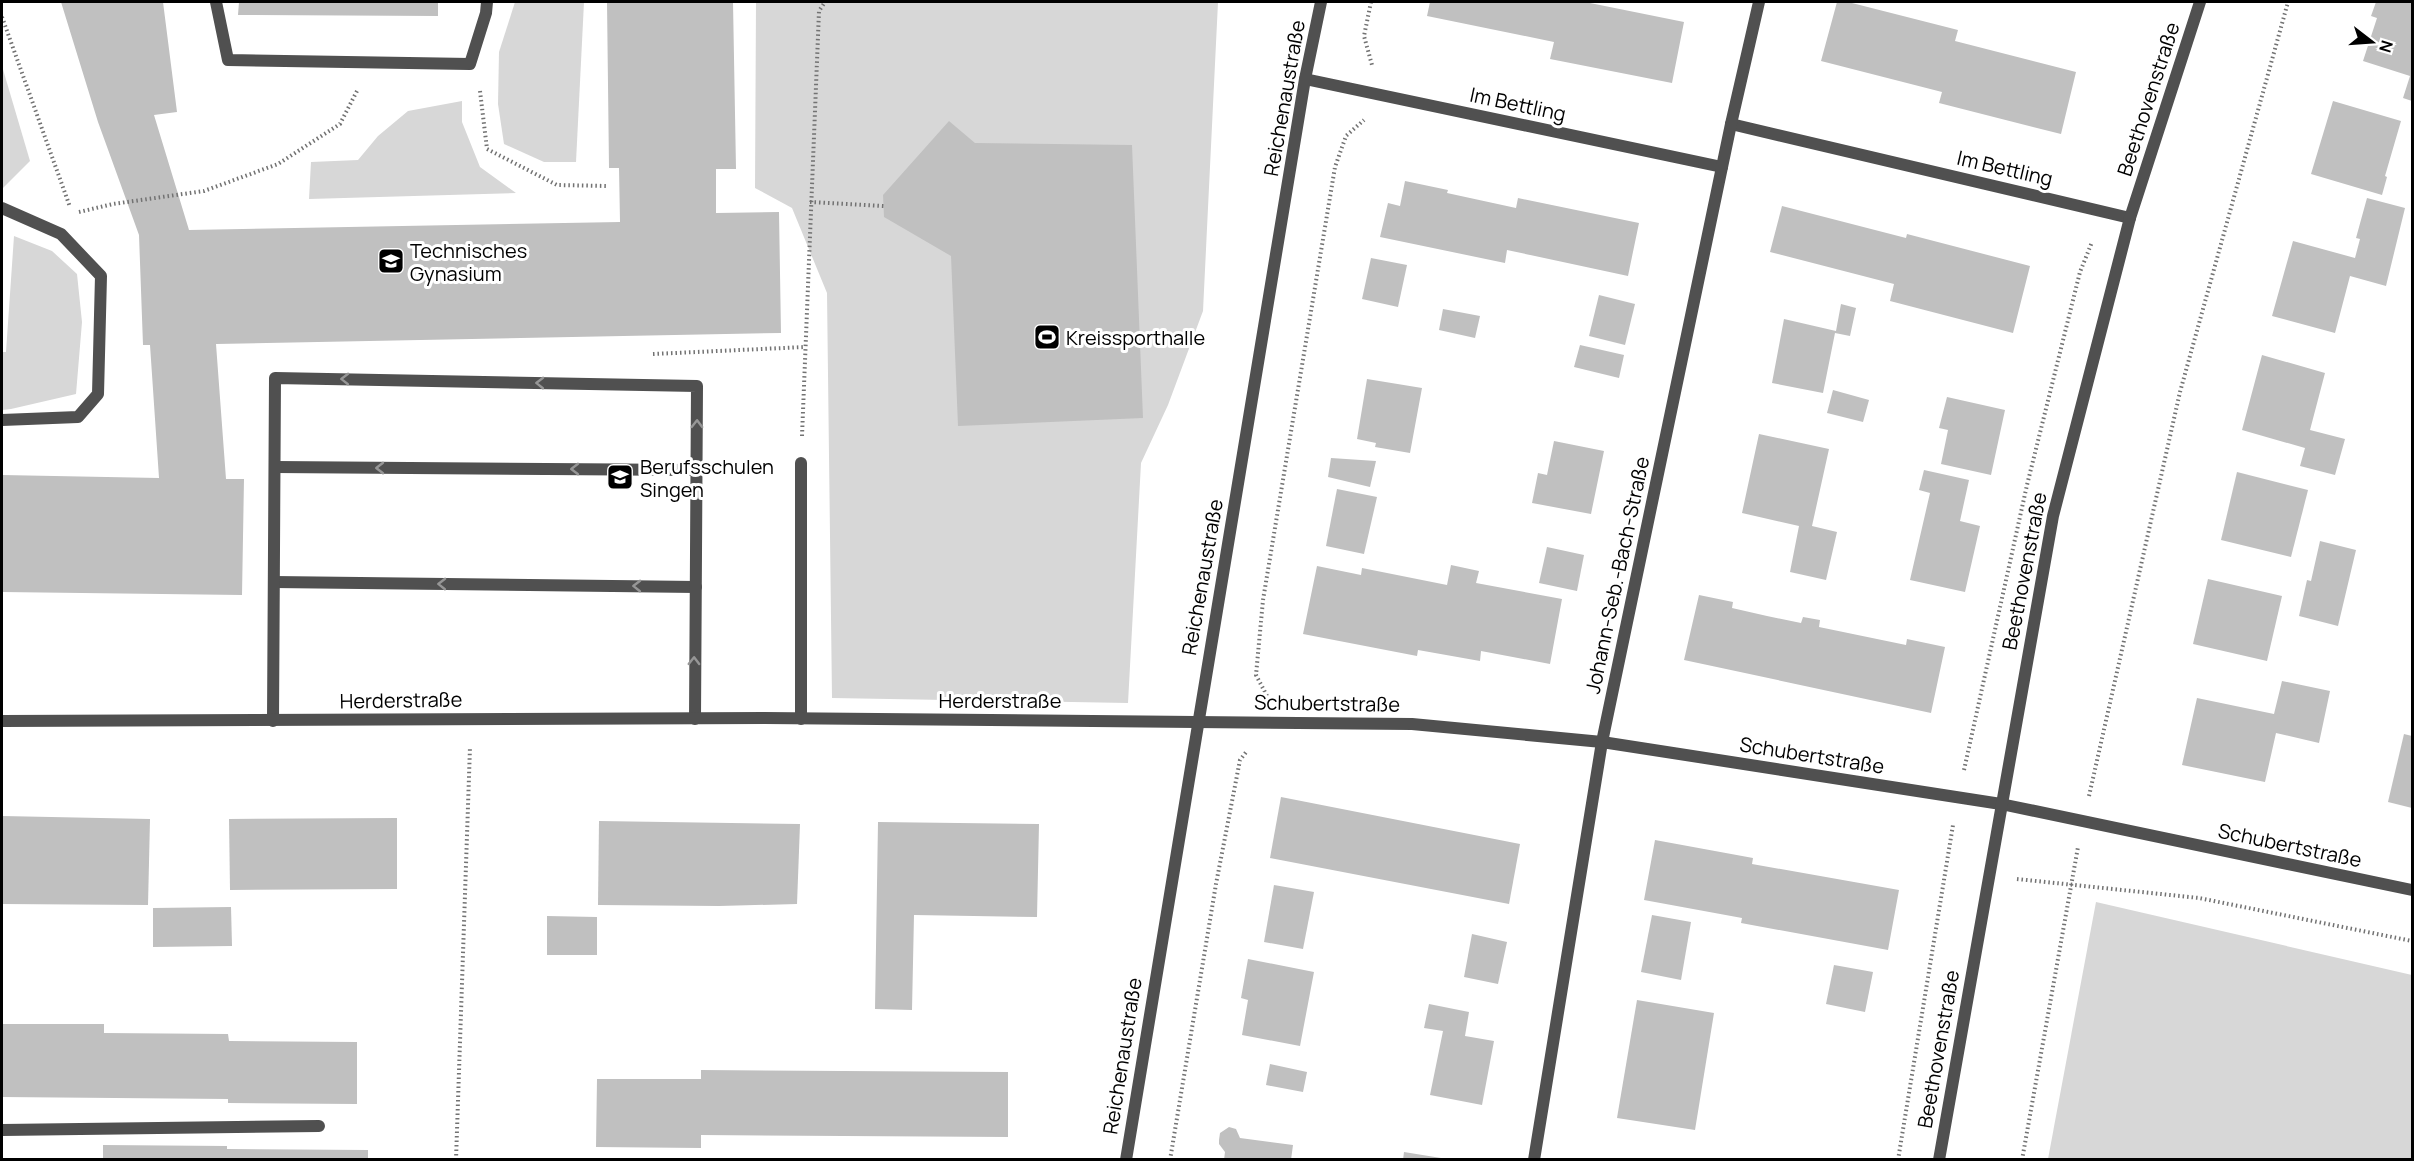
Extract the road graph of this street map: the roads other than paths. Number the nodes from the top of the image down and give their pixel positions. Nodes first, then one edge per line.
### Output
1 (216, 2) edge
2 (487, 2) edge
3 (1322, 2) edge
4 (1759, 2) edge
5 (2200, 2) edge
6 (1305, 79) junction
7 (1731, 124) junction
8 (1722, 167) junction
9 (2, 208) edge
10 (2130, 218) junction
11 (2, 420) edge
12 (801, 463) road end
13 (275, 467) junction
14 (696, 470) junction
15 (274, 582) junction
16 (696, 587) junction
17 (695, 719) junction
18 (801, 719) junction
19 (2, 721) edge
20 (273, 721) junction
21 (1197, 721) junction
22 (1602, 742) junction
23 (2001, 804) junction
24 (2412, 890) edge
25 (319, 1126) dead end
26 (2, 1130) edge
27 (1126, 1160) edge
28 (1534, 1160) edge
29 (1939, 1160) edge

1 - 2 street
3 - 6 street, Reichenaustraße
4 - 7 street, Johann-Seb.-Bach-Straße
5 - 10 street, Beethovenstraße
6 - 8 street, Im Bettling
6 - 21 street, Reichenaustraße
7 - 8 street, Johann-Seb.-Bach-Straße
7 - 10 street, Im Bettling
8 - 22 street, Johann-Seb.-Bach-Straße
9 - 11 street
10 - 23 street, Beethovenstraße
12 - 18 street
14 -> 13 street
14 -> 13 street
13 - 15 street
14 - 16 street
16 -> 15 street
15 - 20 street
17 -> 16 street
17 - 18 street, Herderstraße
17 - 20 street, Herderstraße
18 - 21 street, Herderstraße
19 - 20 street, Herderstraße
21 - 22 street, Schubertstraße
21 - 27 street, Reichenaustraße
22 - 23 street, Schubertstraße
22 - 28 street, Johann-Seb.-Bach-Straße
23 - 24 street, Schubertstraße
23 - 29 street, Beethovenstraße
25 - 26 street

